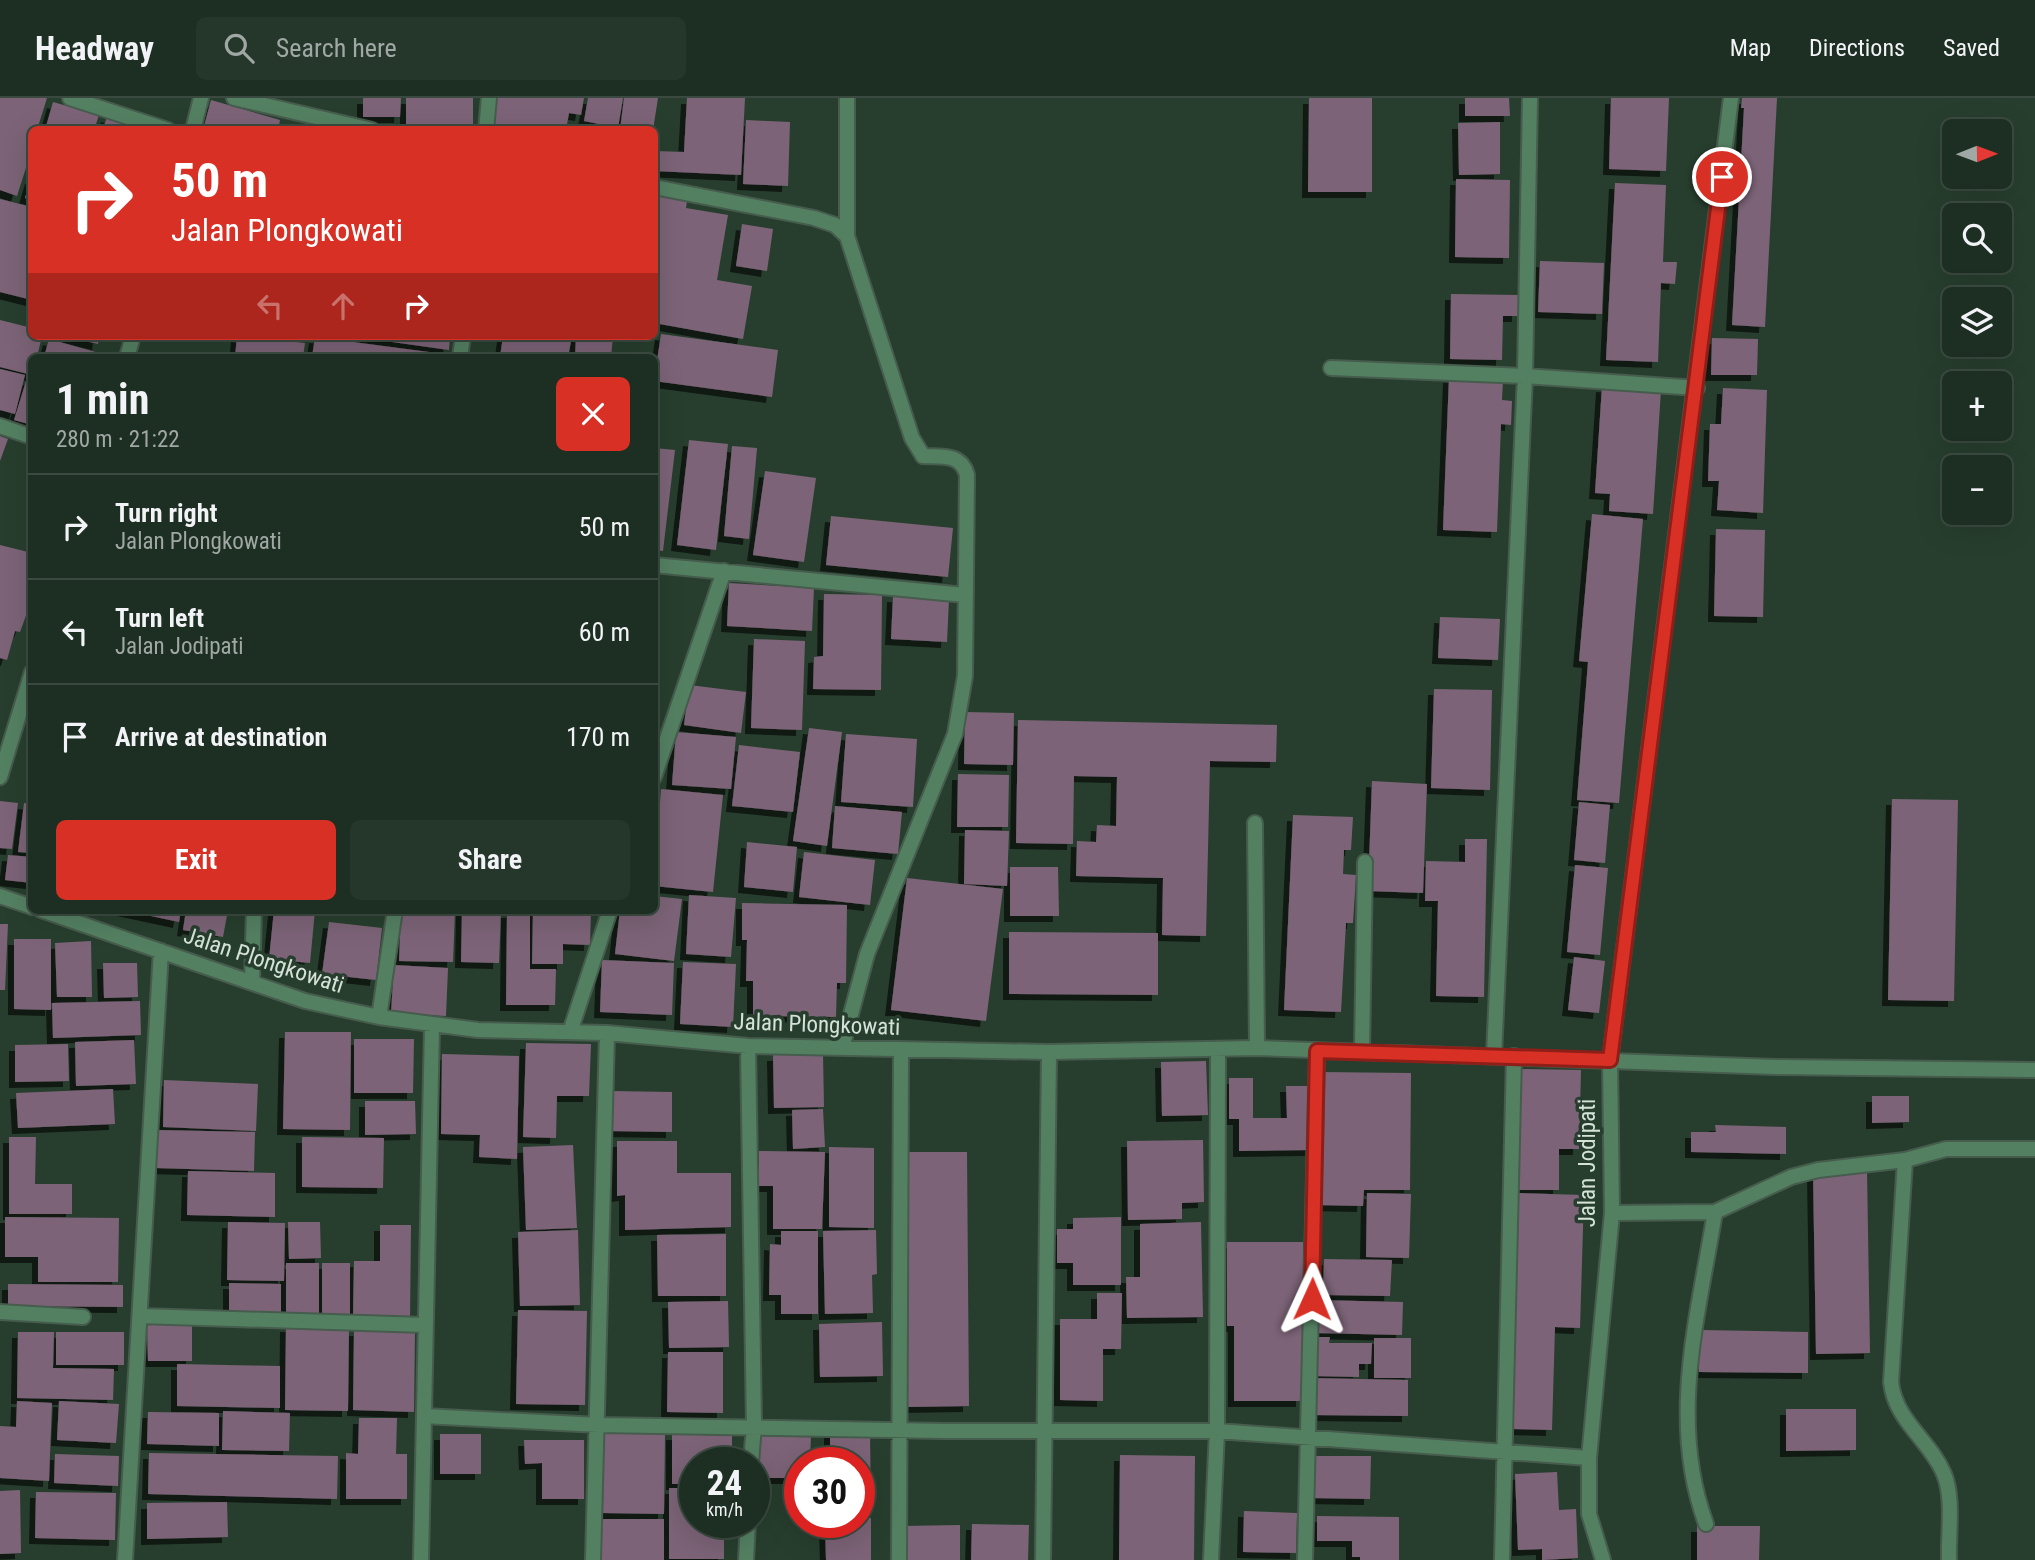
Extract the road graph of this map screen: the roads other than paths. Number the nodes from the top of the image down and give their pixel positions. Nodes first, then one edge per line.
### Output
1 (70, 98) edge
2 (201, 98) edge
3 (234, 98) edge
4 (489, 98) edge
5 (847, 98) edge
6 (1530, 98) edge
7 (1731, 98) edge
8 (156, 126) edge
9 (194, 126) edge
10 (355, 126) edge
11 (486, 126) edge
12 (658, 188) edge
13 (846, 236) junction
14 (1331, 368) dead end
15 (1525, 376) junction
16 (1697, 388) junction
17 (0, 426) edge
18 (28, 436) edge
19 (658, 565) edge
20 (723, 571) junction
21 (965, 595) junction
22 (28, 685) edge
23 (658, 765) edge
24 (0, 778) edge
25 (1255, 823) dead end
26 (1365, 862) dead end
27 (0, 896) edge
28 (28, 906) edge
29 (53, 914) edge
30 (254, 914) edge
31 (394, 914) edge
32 (609, 914) edge
33 (161, 950) junction
34 (252, 982) junction
35 (379, 1017) junction
36 (432, 1026) junction
37 (570, 1032) junction
38 (607, 1033) junction
39 (747, 1046) junction
40 (842, 1048) junction
41 (1257, 1048) junction
42 (901, 1049) junction
43 (1218, 1050) junction
44 (1317, 1051) junction
45 (1049, 1052) junction
46 (1362, 1052) junction
47 (1494, 1055) junction
48 (1514, 1056) junction
49 (1610, 1060) junction
50 (2035, 1070) edge
51 (2035, 1149) edge
52 (1905, 1160) junction
53 (1715, 1212) junction
54 (1612, 1213) junction
55 (0, 1312) edge
56 (140, 1316) junction
57 (83, 1317) dead end
58 (425, 1325) junction
59 (424, 1416) junction
60 (598, 1425) junction
61 (754, 1425) junction
62 (898, 1428) junction
63 (1046, 1431) junction
64 (1217, 1431) junction
65 (1309, 1437) junction
66 (752, 1447) edge
67 (1505, 1453) junction
68 (1589, 1458) junction
69 (1706, 1524) dead end
70 (747, 1538) edge
71 (125, 1560) edge
72 (421, 1560) edge
73 (593, 1560) edge
74 (746, 1560) edge
75 (899, 1560) edge
76 (1043, 1560) edge
77 (1211, 1560) edge
78 (1305, 1560) edge
79 (1502, 1560) edge
80 (1603, 1560) edge
81 (1949, 1560) edge

1 - 8 street
2 - 9 street
3 - 10 street
4 - 11 street
5 - 13 street
6 - 15 street
7 - 16 street, Jalan Jodipati
12 - 13 street
13 - 21 street
14 - 15 street
15 - 16 street
15 - 47 street
16 - 49 street, Jalan Jodipati
17 - 18 street
19 - 20 street
20 - 21 street
20 - 23 street
21 - 40 street
22 - 24 street
25 - 41 street
26 - 46 street
27 - 28 street
29 - 33 street, Jalan Plongkowati
30 - 34 street
31 - 35 street
32 - 37 street
33 - 34 street, Jalan Plongkowati
33 - 56 street
34 - 35 street, Jalan Plongkowati
35 - 36 street, Jalan Plongkowati
36 - 37 street, Jalan Plongkowati
36 - 58 street
37 - 38 street, Jalan Plongkowati
38 - 39 street, Jalan Plongkowati
38 - 60 street
39 - 40 street, Jalan Plongkowati
39 - 61 street
40 - 42 street, Jalan Plongkowati
41 - 43 street, Jalan Plongkowati
41 - 44 street, Jalan Plongkowati
42 - 45 street, Jalan Plongkowati
42 - 62 street
43 - 45 street, Jalan Plongkowati
43 - 64 street
44 - 46 street, Jalan Plongkowati
44 - 65 street
45 - 63 street
46 - 47 street, Jalan Plongkowati
47 - 48 street, Jalan Plongkowati
48 - 49 street, Jalan Plongkowati
48 - 67 street
49 - 50 street, Jalan Plongkowati
49 - 54 street, Jalan Jodipati
51 - 52 street
52 - 53 street
52 - 81 street
53 - 54 street
53 - 69 street
54 - 68 street, Jalan Jodipati
55 - 57 street
56 - 58 street
56 - 71 street
58 - 59 street
59 - 60 street
59 - 72 street
60 - 61 street
60 - 73 street
61 - 62 street
61 - 66 street
62 - 63 street
62 - 75 street
63 - 64 street
63 - 76 street
64 - 65 street
64 - 77 street
65 - 67 street
65 - 78 street
67 - 68 street
67 - 79 street
68 - 80 street, Jalan Jodipati
70 - 74 street

